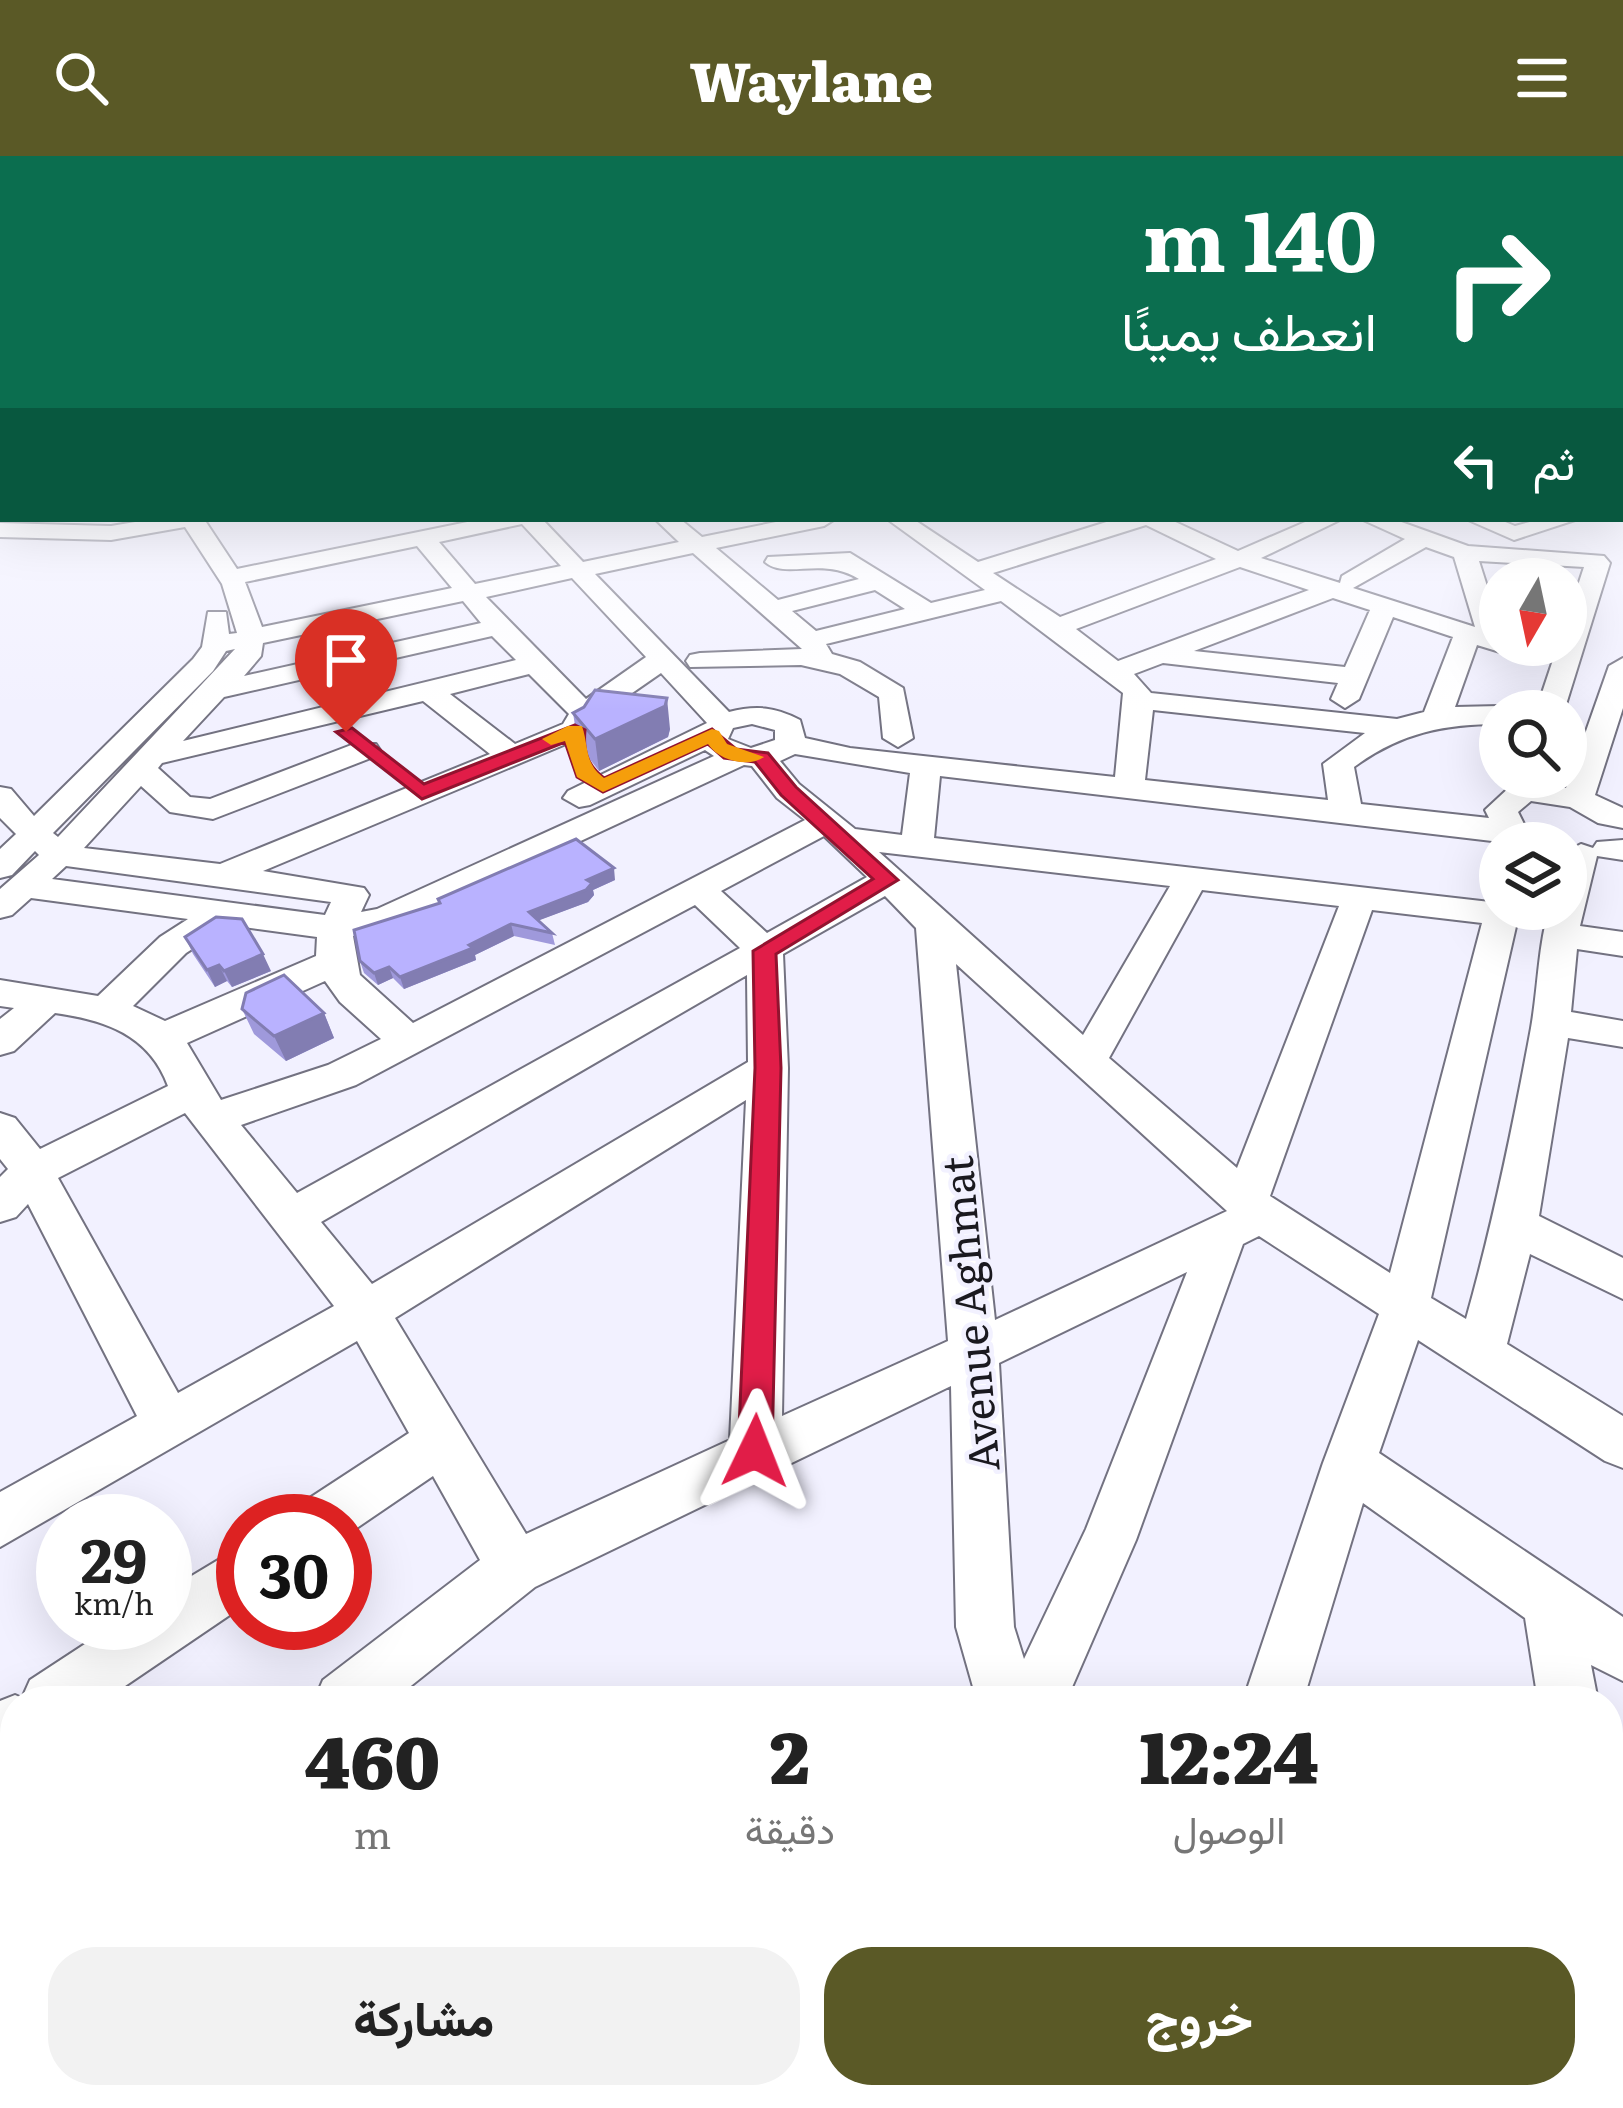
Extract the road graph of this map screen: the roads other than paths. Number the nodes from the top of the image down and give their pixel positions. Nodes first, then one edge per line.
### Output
1 (182, 528) edge
2 (186, 528) edge
3 (471, 528) edge
4 (541, 528) edge
5 (564, 528) edge
6 (676, 528) edge
7 (781, 528) edge
8 (911, 528) edge
9 (1111, 528) edge
10 (1174, 528) edge
11 (1269, 528) edge
12 (1299, 528) edge
13 (1399, 528) edge
14 (1501, 528) edge
15 (1533, 528) edge
16 (1514, 533) junction
17 (1425, 537) junction
18 (423, 538) junction
19 (696, 546) junction
20 (1226, 549) junction
21 (1465, 553) junction
22 (1527, 557) junction
23 (1613, 558) edge
24 (777, 562) dead end
25 (592, 568) junction
26 (974, 571) junction
27 (1479, 576) edge
28 (228, 578) junction
29 (880, 581) junction
30 (1587, 583) edge
31 (1342, 585) junction
32 (1002, 592) junction
33 (472, 594) junction
34 (1385, 606) junction
35 (772, 609) junction
36 (926, 611) junction
37 (1048, 621) junction
38 (498, 627) junction
39 (1479, 631) edge
40 (1479, 633) edge
41 (254, 639) junction
42 (216, 645) junction
43 (816, 650) junction
44 (1160, 656) junction
45 (662, 659) junction
46 (700, 661) junction
47 (534, 664) junction
48 (1587, 664) edge
49 (1496, 666) edge
50 (1118, 671) junction
51 (1622, 674) edge
52 (1355, 676) junction
53 (219, 691) junction
54 (428, 692) junction
55 (175, 694) junction
56 (1140, 700) junction
57 (327, 714) junction
58 (1438, 714) junction
59 (1479, 715) edge
60 (1336, 721) junction
61 (580, 722) junction
62 (1394, 727) junction
63 (753, 736) junction
64 (898, 738) junction
65 (1611, 740) edge
66 (511, 756) junction
67 (106, 760) junction
68 (148, 763) junction
69 (926, 766) junction
70 (393, 771) junction
71 (1130, 779) junction
72 (603, 786) junction
73 (0, 796) edge
74 (1578, 799) junction
75 (1343, 802) junction
76 (1522, 819) edge
77 (836, 830) junction
78 (1602, 840) edge
79 (917, 844) junction
80 (47, 845) junction
81 (224, 875) junction
82 (887, 880) junction
83 (1190, 880) junction
84 (8, 887) edge
85 (697, 888) junction
86 (352, 895) junction
87 (1359, 898) junction
88 (1479, 909) edge
89 (222, 913) junction
90 (934, 925) junction
91 (1497, 930) edge
92 (1560, 935) junction
93 (1623, 944) edge
94 (334, 946) junction
95 (764, 951) junction
96 (23, 997) edge
97 (103, 1012) junction
98 (1551, 1022) junction
99 (1623, 1034) edge
100 (162, 1037) junction
101 (0, 1041) edge
102 (410, 1041) junction
103 (1088, 1060) junction
104 (768, 1068) junction
105 (202, 1105) junction
106 (0, 1129) edge
107 (34, 1171) junction
108 (0, 1205) edge
109 (1244, 1216) junction
110 (289, 1219) junction
111 (1515, 1225) junction
112 (1623, 1280) edge
113 (1405, 1308) junction
114 (366, 1312) junction
115 (974, 1354) junction
116 (1480, 1354) junction
117 (167, 1423) junction
118 (443, 1440) junction
119 (1623, 1444) edge
120 (755, 1451) junction
121 (1348, 1462) junction
122 (362, 1494) edge
123 (0, 1520) edge
124 (515, 1568) junction
125 (216, 1591) edge
126 (1551, 1603) junction
127 (1623, 1652) edge
128 (74, 1686) edge
129 (363, 1686) edge
130 (1002, 1686) edge
131 (1042, 1686) edge
132 (1278, 1686) edge
133 (1565, 1686) edge

1 - 42 street
2 - 28 street
3 - 18 street
4 - 25 street
5 - 25 street
6 - 19 street
7 - 19 street
8 - 26 street
9 - 26 street
10 - 20 street
11 - 20 street
12 - 20 street
13 - 17 street
14 - 16 street
15 - 16 street
16 - 22 street
17 - 21 street
17 - 31 street
18 - 28 street
18 - 33 street
19 - 25 street
19 - 35 street
20 - 31 street
20 - 37 street
21 - 22 street
21 - 27 street
22 - 23 street
23 - 30 street
24 - 29 street
25 - 33 street
25 - 45 street
25 - 46 street
26 - 32 street
28 - 41 street
29 - 35 street
29 - 36 street
31 - 34 street
31 - 39 street
31 - 44 street
32 - 36 street
32 - 37 street
33 - 38 street
33 - 41 street
34 - 40 street
34 - 52 street
35 - 43 street
36 - 43 street
37 - 50 street
38 - 47 street
38 - 53 street
41 - 42 street
41 - 53 street
42 - 55 street
43 - 46 street
43 - 64 street
44 - 50 street
44 - 52 street
45 - 61 street
45 - 63 street
46 - 63 street
47 - 54 street
47 - 61 street
48 - 51 street
49 - 58 street
50 - 56 street
51 - 65 street
52 - 60 street
53 - 55 street
53 - 68 street
54 - 57 street
54 - 66 street
55 - 67 street
56 - 60 street
56 - 71 street
57 - 68 street
57 - 70 street
58 - 59 street
58 - 62 street
60 - 62 street
61 - 66 street
61 - 72 street
62 - 75 street
63 - 64 street
63 - 69 street
63 - 72 street
63 - 77 street
63 - 94 street
64 - 71 street
65 - 74 street
66 - 70 street
67 - 68 street
67 - 80 street
68 - 70 street
68 - 80 street
69 - 71 street
69 - 79 street
70 - 81 street
71 - 75 street
72 - 86 street
73 - 80 street
74 - 76 street
74 - 78 street
75 - 76 street
77 - 79 street
77 - 82 street
77 - 85 street
78 - 92 street
79 - 83 street
80 - 81 street
80 - 84 street
81 - 86 street
82 - 90 street
82 - 95 street
83 - 87 street
83 - 103 street
84 - 89 street
85 - 95 street
85 - 102 street
86 - 94 street
87 - 88 street
87 - 109 street
89 - 94 street
89 - 97 street
90 - 103 street
90 - 115 street, Avenue Aghmat
91 - 113 street
92 - 93 street
92 - 98 street
94 - 100 street
94 - 102 street
95 - 104 street
95 - 110 street
96 - 97 street
96 - 101 street
97 - 100 street
98 - 99 street
98 - 111 street
100 - 105 street
102 - 105 street
103 - 109 street
104 - 114 street
104 - 120 street
105 - 107 street
105 - 110 street
106 - 107 street
107 - 108 street
107 - 117 street
109 - 113 street
109 - 115 street
109 - 131 street
110 - 114 street
111 - 112 street
111 - 116 street
113 - 116 street
113 - 121 street
114 - 117 street
114 - 118 street
115 - 120 street
115 - 130 street, Avenue Aghmat
116 - 119 street
117 - 123 street
118 - 122 street
118 - 124 street
120 - 124 street
121 - 126 street
121 - 132 street
124 - 129 street
125 - 128 street
126 - 127 street
126 - 133 street

